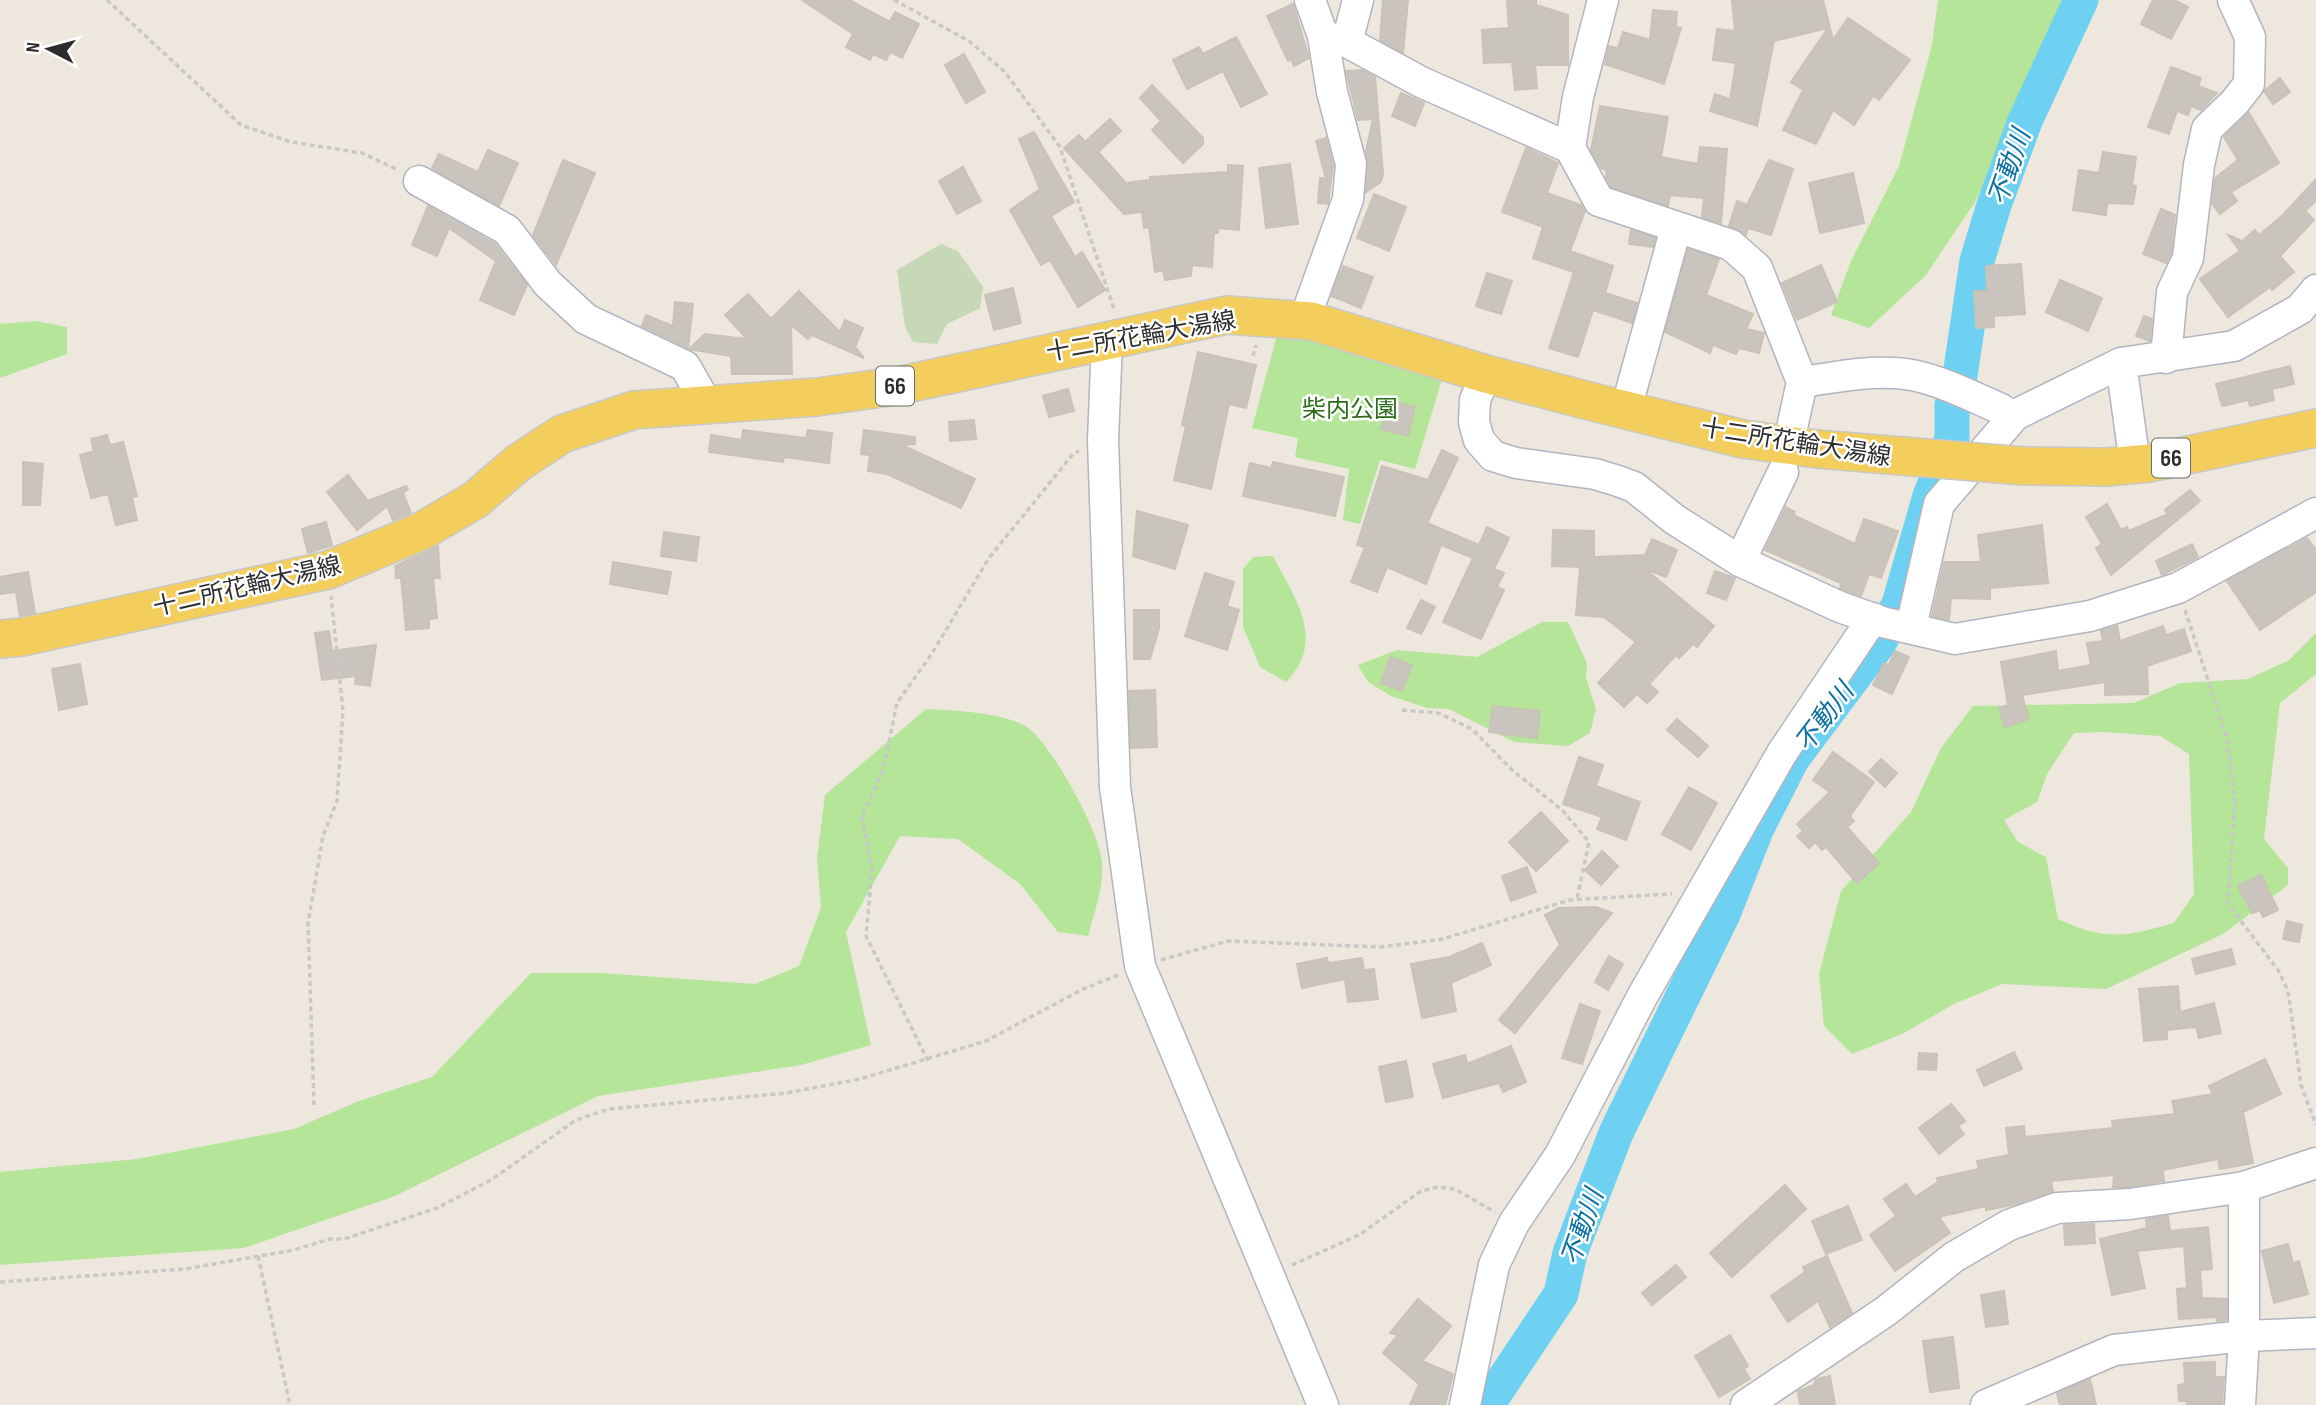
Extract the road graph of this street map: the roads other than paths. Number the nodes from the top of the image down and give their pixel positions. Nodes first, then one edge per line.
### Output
1 (1310, 0) edge
2 (1359, 0) edge
3 (1603, 0) edge
4 (2233, 0) edge
5 (1335, 39) junction
6 (1570, 148) junction
7 (419, 181) road end
8 (1676, 228) junction
9 (2316, 290) edge
10 (1304, 321) junction
11 (1115, 339) junction
12 (2166, 358) junction
13 (2121, 363) junction
14 (1486, 374) junction
15 (1802, 383) junction
16 (706, 403) junction
17 (1626, 410) junction
18 (2012, 417) junction
19 (2316, 428) edge
20 (1804, 439) junction
21 (2134, 464) junction
22 (1783, 472) dead end
23 (2316, 513) edge
24 (1740, 561) junction
25 (1892, 623) junction
26 (7, 643) edge
27 (2316, 1163) edge
28 (2244, 1187) junction
29 (2316, 1333) edge
30 (2244, 1336) junction
31 (1323, 1405) edge
32 (1465, 1405) edge
33 (1746, 1405) edge
34 (1986, 1405) edge
35 (2240, 1405) edge

1 - 5 street
2 - 5 street
3 - 6 street
4 - 12 street
5 - 6 street
5 - 10 street
6 - 8 street
7 - 16 street
8 - 15 street
8 - 17 street
9 - 12 street
10 - 11 main road, 十二所花輪大湯線 / 66
10 - 14 main road, 十二所花輪大湯線 / 66
11 - 16 main road, 十二所花輪大湯線 / 66
11 - 31 street
12 - 13 street
13 - 18 street
13 - 21 street
14 - 17 main road, 十二所花輪大湯線 / 66
14 - 24 street
15 - 18 street
15 - 20 street
16 - 26 main road, 十二所花輪大湯線 / 66
17 - 20 main road, 十二所花輪大湯線 / 66
18 - 25 street
19 - 21 main road, 十二所花輪大湯線 / 66
20 - 21 main road, 十二所花輪大湯線 / 66, bridge
22 - 24 street
23 - 25 street
24 - 25 street
25 - 32 street
27 - 28 street
28 - 30 street
28 - 33 street
29 - 30 street
30 - 34 street
30 - 35 street

